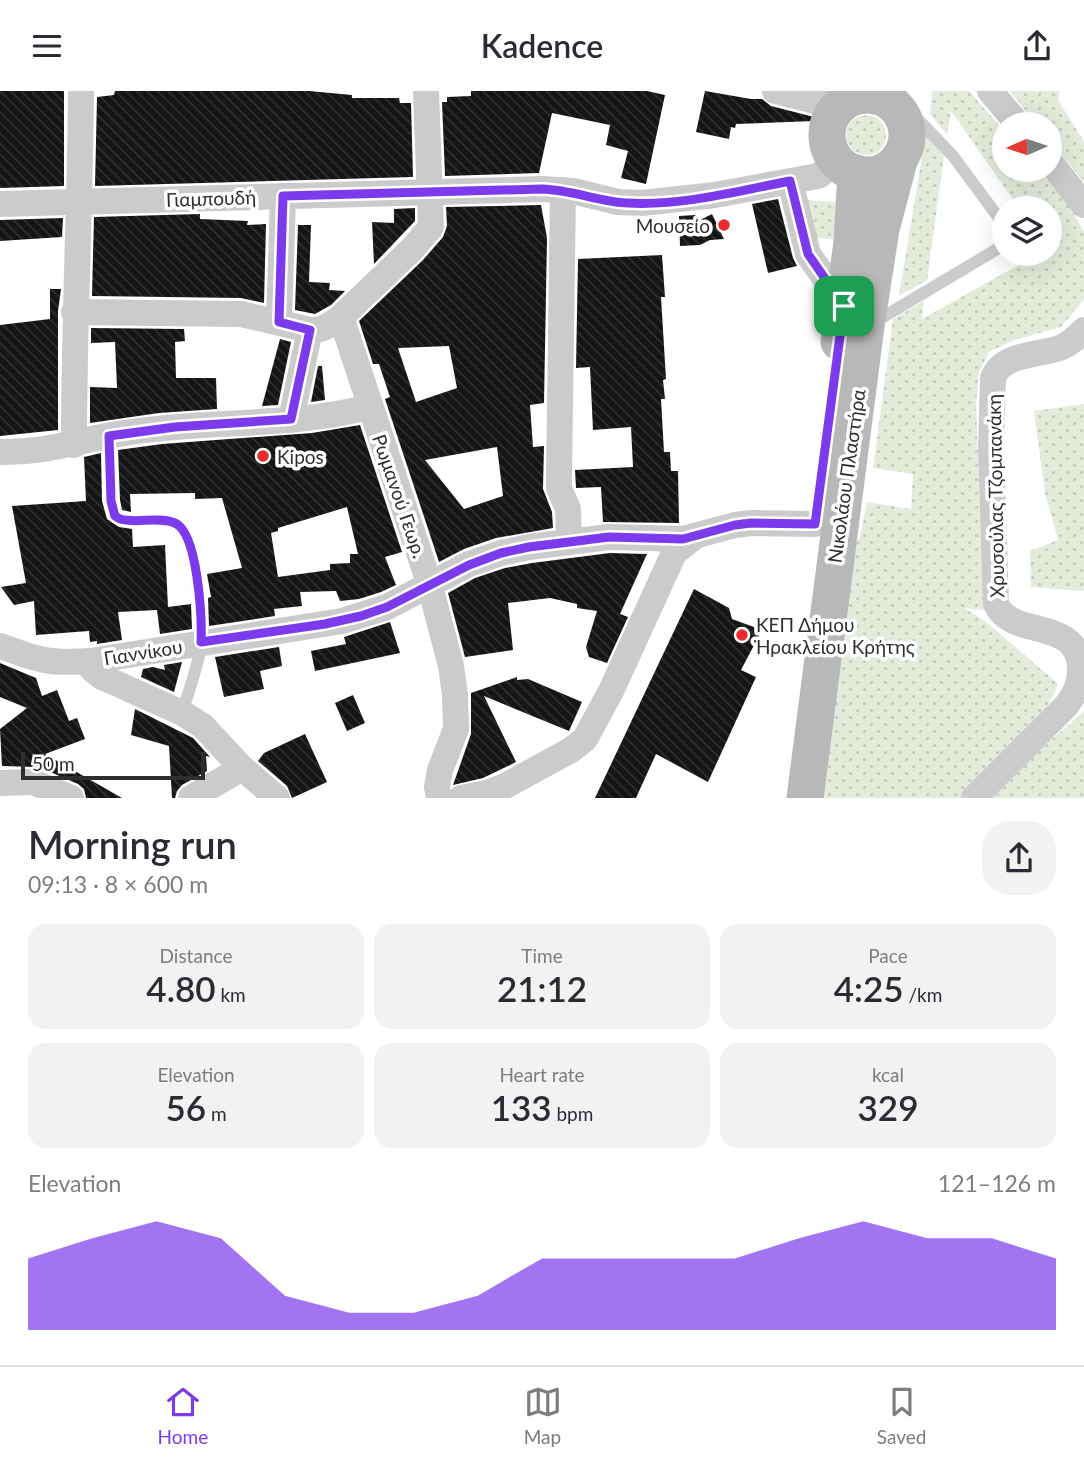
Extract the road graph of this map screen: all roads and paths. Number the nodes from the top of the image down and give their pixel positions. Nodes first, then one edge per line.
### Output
1 (81, 91) edge
2 (426, 91) edge
3 (775, 91) edge
4 (990, 91) edge
5 (855, 98) edge
6 (1008, 112) edge
7 (906, 120) edge
8 (845, 166) junction
9 (1062, 177) edge
10 (790, 181) junction
11 (563, 190) junction
12 (432, 192) junction
13 (283, 196) junction
14 (0, 204) edge
15 (80, 204) junction
16 (1084, 205) edge
17 (992, 209) edge
18 (992, 251) edge
19 (74, 312) junction
20 (855, 316) junction
21 (341, 317) junction
22 (279, 322) junction
23 (310, 330) junction
24 (1084, 330) edge
25 (369, 407) junction
26 (291, 419) junction
27 (109, 436) junction
28 (74, 445) junction
29 (0, 452) edge
30 (815, 524) junction
31 (694, 537) junction
32 (569, 541) junction
33 (430, 586) junction
34 (201, 642) junction
35 (0, 646) edge
36 (90, 661) junction
37 (182, 713) junction
38 (242, 768) junction
39 (0, 783) edge
40 (71, 798) edge
41 (191, 798) edge
42 (277, 798) edge
43 (439, 798) edge
44 (461, 798) edge
45 (780, 798) edge
46 (805, 798) edge
47 (974, 798) edge

1 - 15 street
2 - 12 street
3 - 5 street
4 - 6 street
5 - 7 main road
5 - 8 main road
7 - 8 main road
7 - 17 lane
7 - 20 main road, Νικολάου Πλαστήρα
8 - 10 street, Γιαμπουδή
8 - 20 main road, Νικολάου Πλαστήρα
9 - 16 street
10 - 11 street, Γιαμπουδή
10 - 20 street
11 - 12 street, Γιαμπουδή
11 - 32 street
12 - 13 street, Γιαμπουδή
12 - 21 street
13 - 15 street, Γιαμπουδή
13 - 22 street
14 - 15 street, Γιαμπουδή
15 - 19 street
18 - 20 lane
19 - 22 street
19 - 28 street
20 - 30 main road, Νικολάου Πλαστήρα
20 - 46 main road, Νικολάου Πλαστήρα
21 - 23 street
21 - 25 street, Ρωμανού Γεωρ.
22 - 23 street
23 - 26 street
24 - 47 street, Χρυσούλας Τζομπανάκη
25 - 26 street
25 - 33 street, Ρωμανού Γεωρ.
26 - 27 street
27 - 28 street
27 - 34 lane
28 - 29 street
30 - 31 street, Γιαννίκου
30 - 45 main road, Νικολάου Πλαστήρα
31 - 32 street, Γιαννίκου
31 - 44 street
32 - 33 street, Γιαννίκου
33 - 34 street, Γιαννίκου
33 - 43 street, Ρωμανού Γεωρ.
34 - 36 street, Γιαννίκου
34 - 37 lane
35 - 36 street, Γιαννίκου
36 - 37 street
37 - 38 street
38 - 41 street
38 - 42 street
39 - 40 street

